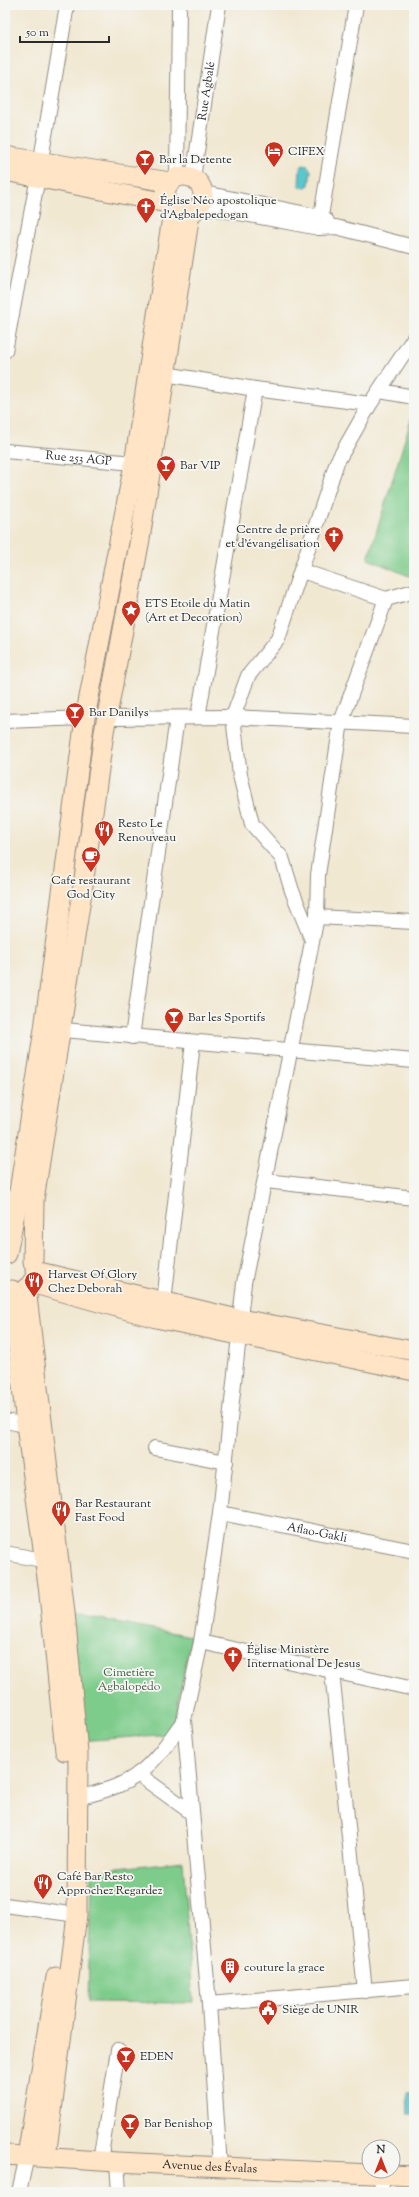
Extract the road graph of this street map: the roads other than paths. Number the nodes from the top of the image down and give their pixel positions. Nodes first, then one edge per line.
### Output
1 (67, 5) edge
2 (179, 5) edge
3 (219, 5) edge
4 (356, 5) edge
5 (5, 156) edge
6 (40, 170) junction
7 (5, 171) edge
8 (180, 179) junction
9 (187, 205) junction
10 (320, 222) junction
11 (414, 247) edge
12 (414, 338) edge
13 (5, 351) edge
14 (165, 374) junction
15 (255, 389) junction
16 (380, 391) junction
17 (414, 397) edge
18 (370, 404) junction
19 (5, 451) edge
20 (143, 464) junction
21 (302, 571) junction
22 (414, 591) edge
23 (386, 599) junction
24 (198, 717) junction
25 (233, 717) junction
26 (85, 718) junction
27 (106, 718) junction
28 (177, 718) junction
29 (5, 721) edge
30 (341, 722) junction
31 (414, 726) edge
32 (317, 917) junction
33 (414, 922) edge
34 (312, 940) junction
35 (52, 1029) junction
36 (132, 1037) junction
37 (193, 1042) junction
38 (292, 1051) junction
39 (414, 1061) edge
40 (266, 1181) junction
41 (414, 1198) edge
42 (6, 1255) edge
43 (24, 1280) edge
44 (164, 1302) junction
45 (240, 1327) junction
46 (414, 1351) edge
47 (414, 1371) edge
48 (5, 1421) edge
49 (26, 1425) junction
50 (155, 1448) dead end
51 (226, 1462) junction
52 (220, 1513) junction
53 (414, 1551) edge
54 (5, 1553) edge
55 (52, 1562) junction
56 (201, 1642) junction
57 (332, 1672) junction
58 (414, 1689) edge
59 (184, 1720) junction
60 (138, 1774) junction
61 (79, 1798) junction
62 (192, 1813) junction
63 (5, 1905) edge
64 (70, 1914) junction
65 (414, 1986) edge
66 (365, 1991) junction
67 (209, 2004) junction
68 (118, 2050) dead end
69 (5, 2155) edge
70 (27, 2156) junction
71 (46, 2157) junction
72 (108, 2162) junction
73 (220, 2162) junction
74 (414, 2176) edge
75 (383, 2183) edge
76 (19, 2192) edge
77 (119, 2192) edge

1 - 6 street
2 - 8 street, Rue Agbalé
3 - 8 street, Rue Agbalé
4 - 10 street
5 - 6 street
6 - 7 street
6 - 8 street
6 - 9 street
6 - 13 street
8 - 9 street
8 - 9 street
9 - 10 street
9 - 14 street
9 - 20 street
10 - 11 street
12 - 16 street
14 - 15 street
14 - 20 street
15 - 18 street
15 - 24 street
16 - 17 street
16 - 18 street
18 - 21 street
19 - 20 street, Rue 253 AGP
20 - 26 street
20 - 27 street
21 - 23 street
21 - 25 street
22 - 23 street
23 - 30 street
24 - 25 street
24 - 28 street
25 - 30 street
25 - 34 street
26 - 27 street
26 - 29 street
26 - 35 street
27 - 28 street
27 - 35 street
28 - 36 street
30 - 31 street
30 - 32 street
32 - 33 street
32 - 34 street
34 - 38 street
35 - 36 street
35 - 42 street
35 - 43 street
36 - 37 street
37 - 38 street
37 - 44 street
38 - 39 street
38 - 40 street
40 - 41 street
40 - 45 street
42 - 43 street
43 - 44 street
43 - 45 street
43 - 49 street
43 - 55 street
44 - 45 street
45 - 46 street
45 - 47 street
45 - 51 street
48 - 49 street
49 - 55 street
50 - 51 street
51 - 52 street
52 - 53 street, Aflao-Gakli
52 - 56 street
54 - 55 street
55 - 61 street
55 - 64 street
56 - 57 street
56 - 59 street
57 - 58 street
57 - 66 street
59 - 60 street
59 - 62 street
60 - 61 street
60 - 62 street
61 - 64 street
62 - 67 street
63 - 64 street
64 - 70 street
64 - 71 street
65 - 66 street
66 - 67 street
67 - 73 street
68 - 72 street
69 - 70 street, Avenue des Évalas
70 - 71 street, Avenue des Évalas
70 - 76 street
71 - 72 street, Avenue des Évalas
72 - 73 street, Avenue des Évalas
72 - 77 street
73 - 75 street, Avenue des Évalas
74 - 75 street, Avenue des Évalas

